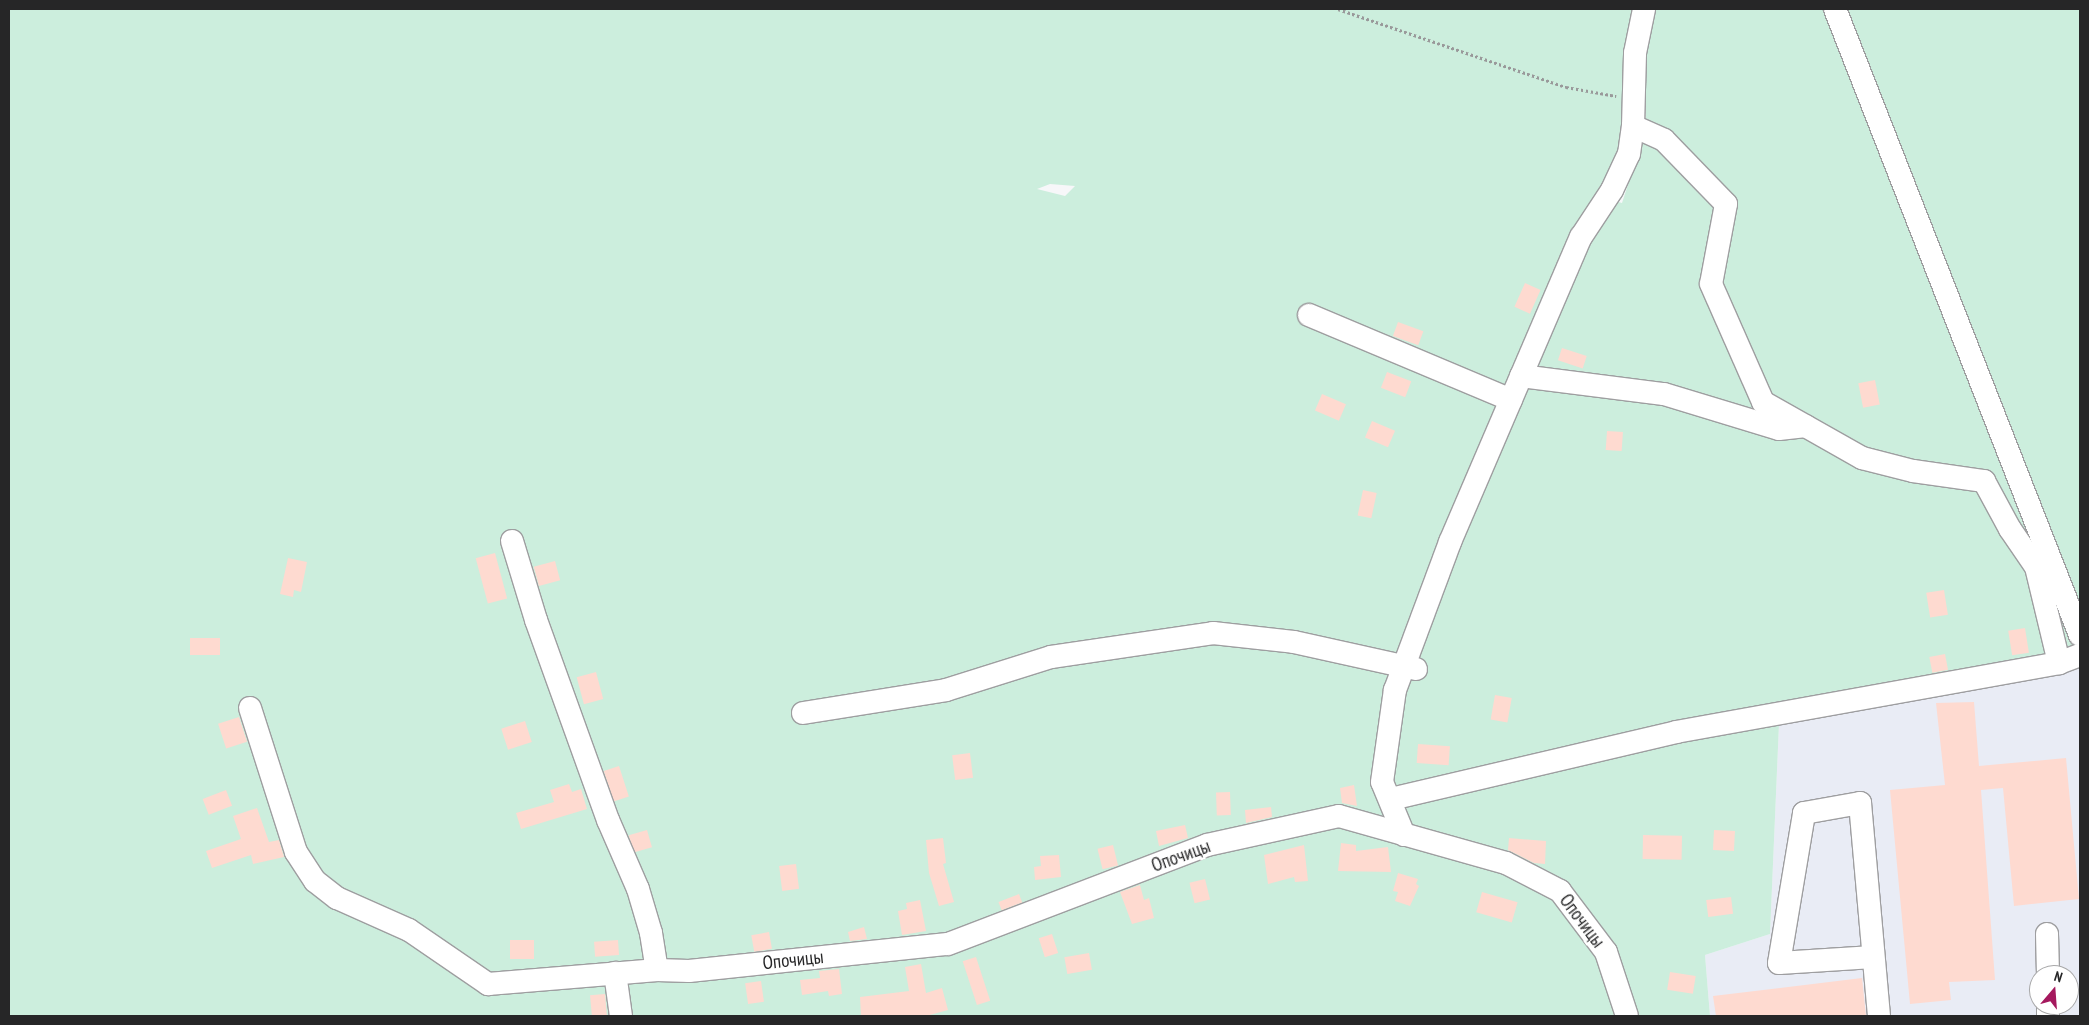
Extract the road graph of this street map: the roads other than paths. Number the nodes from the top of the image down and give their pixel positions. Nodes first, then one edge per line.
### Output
1 (1644, 9) edge
2 (1834, 9) edge
3 (1633, 126) junction
4 (1309, 315) dead end
5 (1521, 376) junction
6 (1511, 400) junction
7 (1806, 426) junction
8 (512, 541) dead end
9 (2080, 635) edge
10 (2080, 655) edge
11 (2059, 663) junction
12 (1410, 667) junction
13 (250, 708) dead end
14 (803, 713) dead end
15 (1391, 800) junction
16 (1404, 835) junction
17 (2048, 934) dead end
18 (1873, 957) junction
19 (2048, 965) edge
20 (657, 970) junction
21 (615, 973) junction
22 (621, 1016) edge
23 (1627, 1016) edge
24 (1879, 1016) edge

1 - 3 street
2 - 9 street
3 - 5 street
3 - 7 street
4 - 6 street
5 - 6 street
5 - 7 street
6 - 12 street
7 - 11 street
8 - 20 street
10 - 11 street
11 - 15 street
12 - 14 street
12 - 15 street
13 - 21 street, Опочицы
15 - 16 street
16 - 20 street, Опочицы
16 - 23 street, Опочицы
17 - 19 street
18 - 18 street
18 - 24 street
20 - 21 street, Опочицы
21 - 22 street

